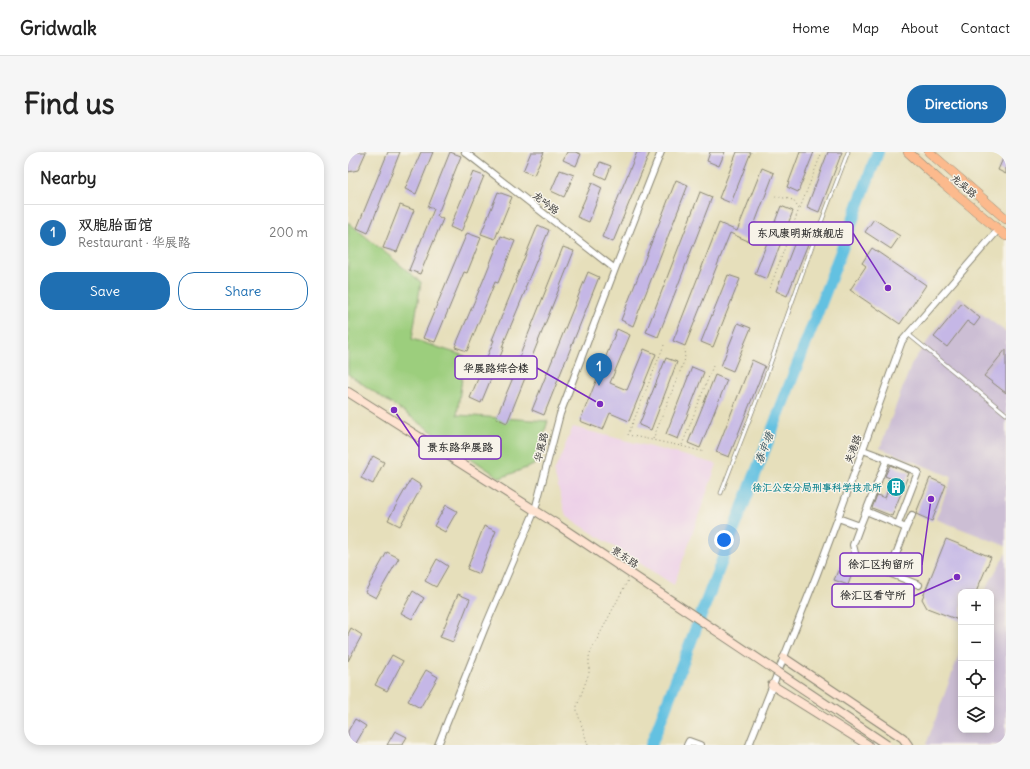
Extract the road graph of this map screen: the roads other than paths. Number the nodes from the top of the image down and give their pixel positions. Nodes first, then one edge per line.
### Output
1 (465, 152) edge
2 (661, 152) edge
3 (848, 152) edge
4 (908, 152) edge
5 (929, 152) edge
6 (1006, 219) edge
7 (998, 230) junction
8 (1006, 236) edge
9 (615, 269) junction
10 (908, 334) junction
11 (348, 392) edge
12 (1006, 414) edge
13 (863, 450) junction
14 (887, 459) junction
15 (721, 493) dead end
16 (535, 510) junction
17 (866, 511) junction
18 (912, 516) dead end
19 (838, 518) junction
20 (898, 524) junction
21 (860, 526) junction
22 (906, 528) junction
23 (889, 573) junction
24 (919, 585) dead end
25 (784, 658) junction
26 (772, 685) junction
27 (438, 745) edge
28 (687, 745) edge
29 (700, 745) edge
30 (749, 745) edge
31 (868, 745) edge
32 (886, 745) edge
33 (908, 745) edge

1 - 9 street, 龙吟路
2 - 9 street, 华展路
3 - 15 lane
4 - 7 main road, 龙吴路
5 - 6 main road, 龙吴路
7 - 8 main road, 龙吴路
7 - 10 street, 关港路
9 - 16 street, 华展路
10 - 12 lane
10 - 13 street, 关港路
11 - 16 street, 景东路
13 - 14 street
13 - 19 street, 关港路
14 - 17 street
14 - 20 street
16 - 27 street, 华展路
16 - 32 street, 景东路, bridge
17 - 20 street
17 - 21 street
18 - 22 street
19 - 21 street
19 - 25 street, 关港路
20 - 22 street
21 - 23 street
22 - 23 street
23 - 24 street
25 - 26 street, 关港路
25 - 33 street
26 - 30 street, 关港路
26 - 31 street
28 - 29 street

